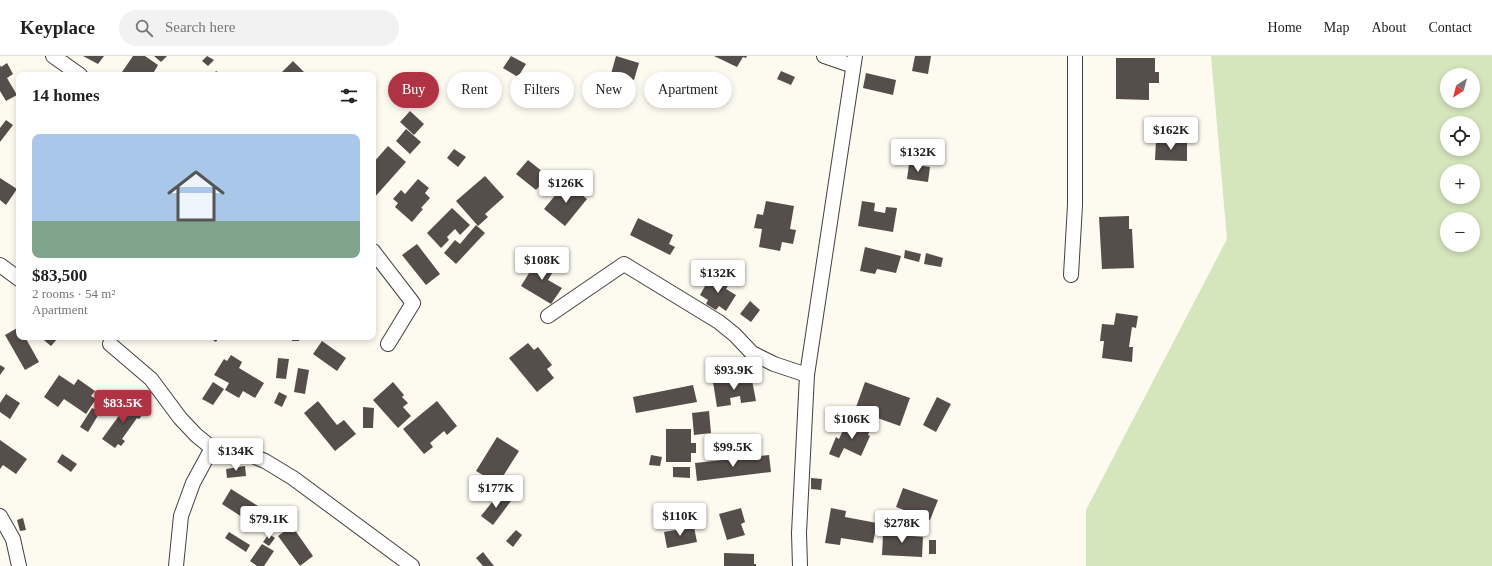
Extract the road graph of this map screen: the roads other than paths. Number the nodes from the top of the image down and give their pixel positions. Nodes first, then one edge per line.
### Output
1 (53, 56) edge
2 (824, 56) edge
3 (1075, 56) edge
4 (854, 61) edge
5 (76, 72) edge
6 (376, 255) edge
7 (0, 265) edge
8 (1071, 275) dead end
9 (16, 277) edge
10 (548, 316) dead end
11 (109, 340) edge
12 (388, 344) dead end
13 (807, 375) junction
14 (212, 448) junction
15 (0, 516) edge
16 (19, 566) edge
17 (176, 566) edge
18 (412, 566) edge
19 (800, 566) edge

1 - 5 street
2 - 4 street
3 - 8 street
4 - 13 street
6 - 12 street
7 - 9 street
10 - 13 street
11 - 14 street
13 - 19 street
14 - 17 street
14 - 18 street
15 - 16 street

